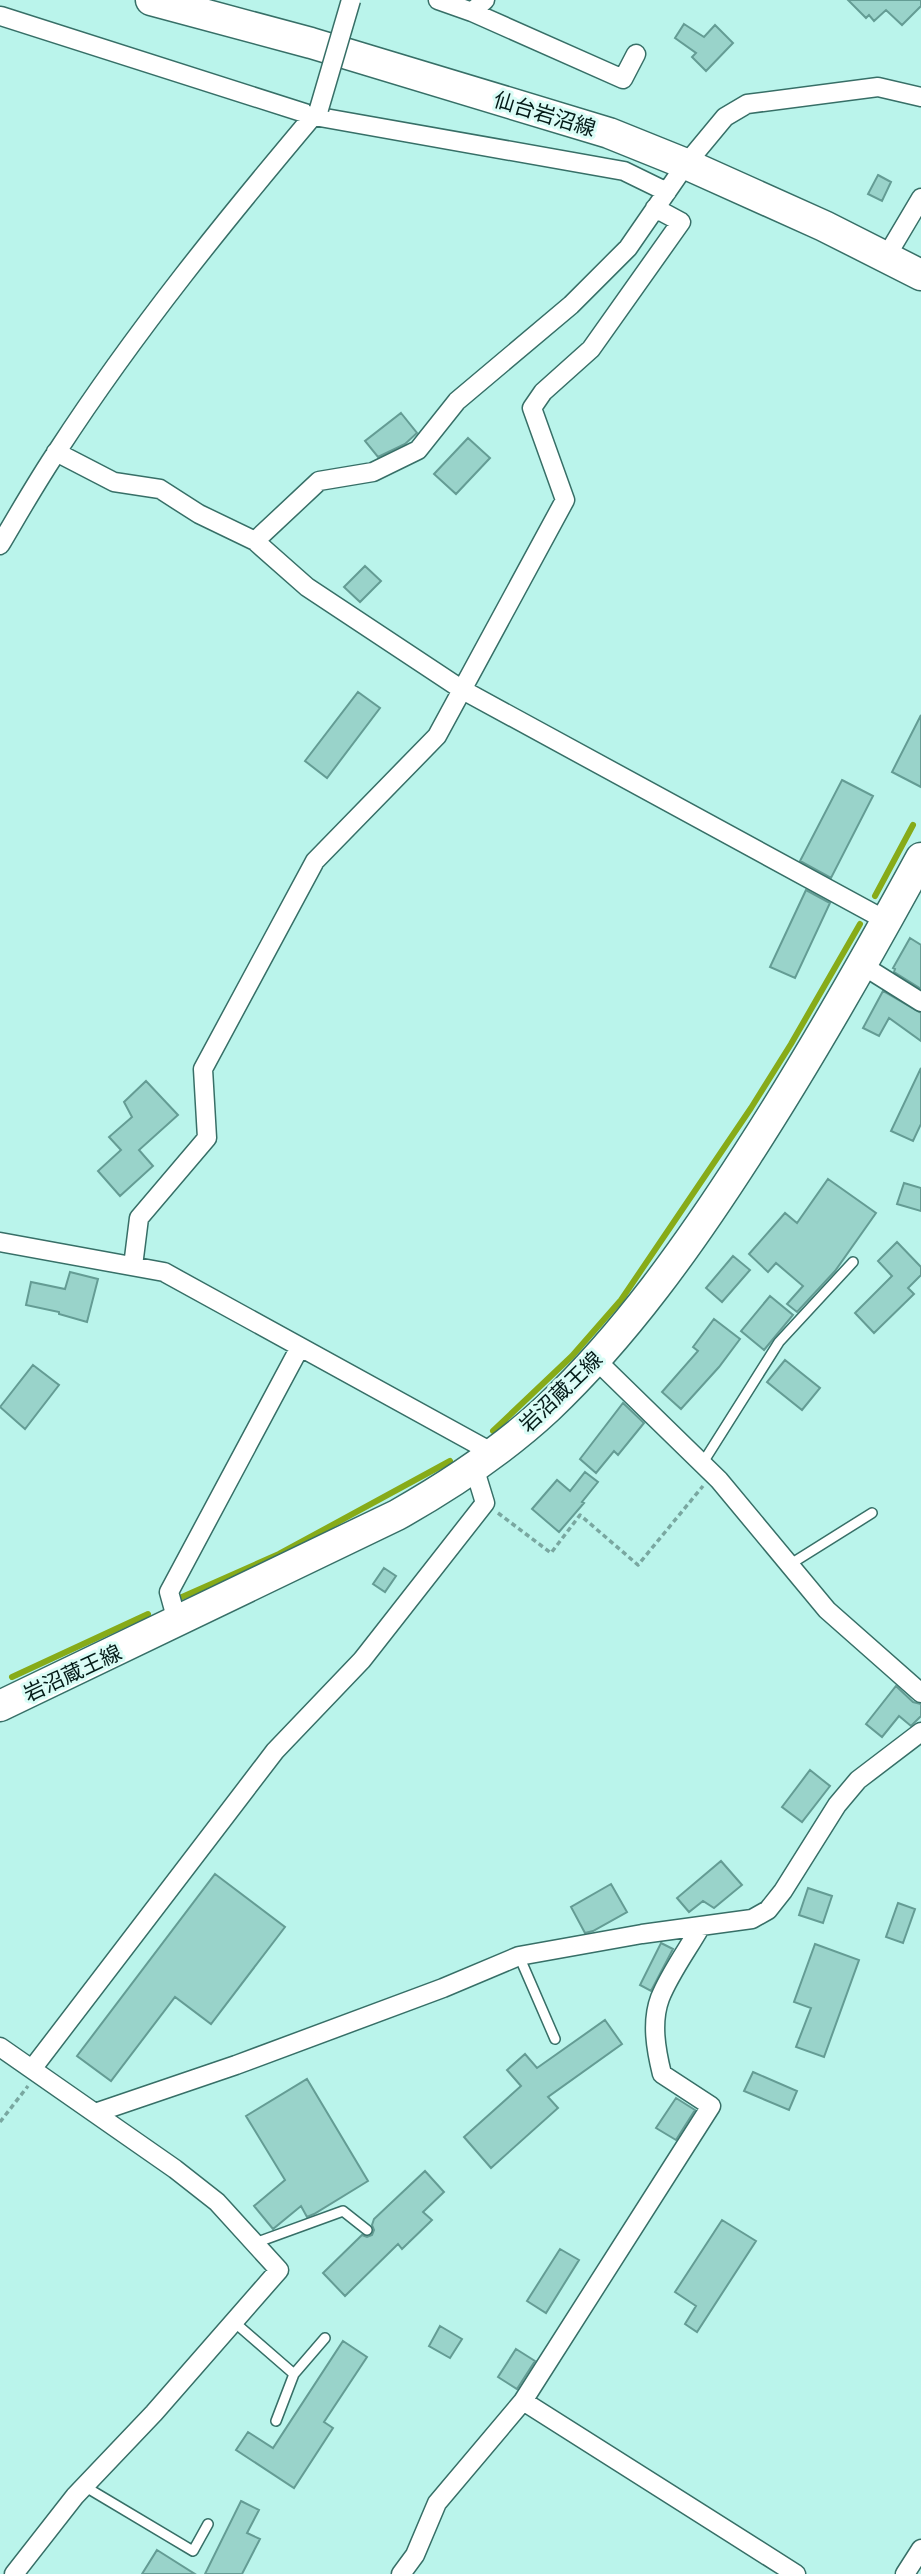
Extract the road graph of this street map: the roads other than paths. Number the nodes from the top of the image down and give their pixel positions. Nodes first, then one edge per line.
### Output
1 (151, 0) edge
2 (351, 0) edge
3 (438, 0) edge
4 (479, 6) edge
5 (1, 16) edge
6 (636, 54) dead end
7 (921, 97) edge
8 (316, 113) junction
9 (686, 164) junction
10 (667, 192) junction
11 (921, 198) edge
12 (655, 208) junction
13 (886, 257) junction
14 (921, 275) edge
15 (56, 452) junction
16 (255, 541) junction
17 (0, 545) edge
18 (461, 690) junction
19 (921, 858) edge
20 (887, 921) junction
21 (862, 965) junction
22 (921, 1002) edge
23 (0, 1242) edge
24 (853, 1262) dead end
25 (133, 1266) junction
26 (300, 1347) junction
27 (596, 1360) junction
28 (483, 1460) junction
29 (708, 1469) junction
30 (872, 1513) dead end
31 (789, 1565) junction
32 (177, 1621) junction
33 (921, 1693) edge
34 (0, 1706) edge
35 (921, 1732) edge
36 (701, 1926) junction
37 (519, 1956) junction
38 (555, 2039) dead end
39 (0, 2047) edge
40 (35, 2071) junction
41 (95, 2113) junction
42 (367, 2230) dead end
43 (254, 2243) junction
44 (233, 2321) junction
45 (325, 2338) dead end
46 (294, 2374) junction
47 (523, 2401) junction
48 (276, 2421) dead end
49 (84, 2486) junction
50 (208, 2524) dead end
51 (921, 2549) edge
52 (14, 2574) edge
53 (401, 2574) edge
54 (796, 2574) edge
55 (905, 2574) edge

1 - 9 main road, 仙台岩沼線
2 - 8 street, bridge
3 - 4 street
4 - 6 street
5 - 8 street
7 - 9 street
8 - 10 street
8 - 15 street
9 - 10 street
9 - 13 main road, 仙台岩沼線
10 - 12 street
11 - 13 street
12 - 16 street
12 - 18 street
13 - 14 main road, 仙台岩沼線
15 - 16 street
15 - 17 street
16 - 18 street
18 - 20 street
18 - 25 street
19 - 20 main road, 岩沼蔵王線
20 - 21 main road, 岩沼蔵王線
21 - 22 street
21 - 27 main road, 岩沼蔵王線
23 - 25 street
24 - 29 lane
25 - 26 street
26 - 28 street
26 - 32 street
27 - 28 main road, 岩沼蔵王線
27 - 29 street
28 - 32 main road, 岩沼蔵王線
28 - 40 street
29 - 31 street
30 - 31 lane
31 - 33 street
32 - 34 main road, 岩沼蔵王線
35 - 36 street
36 - 37 street
36 - 47 street
37 - 38 lane
37 - 41 street
39 - 40 street
40 - 41 street
41 - 43 street
42 - 43 lane
43 - 44 street
44 - 46 lane
44 - 49 street
45 - 46 lane
46 - 48 lane
47 - 53 street
47 - 54 street
49 - 50 lane
49 - 52 street
51 - 55 street

